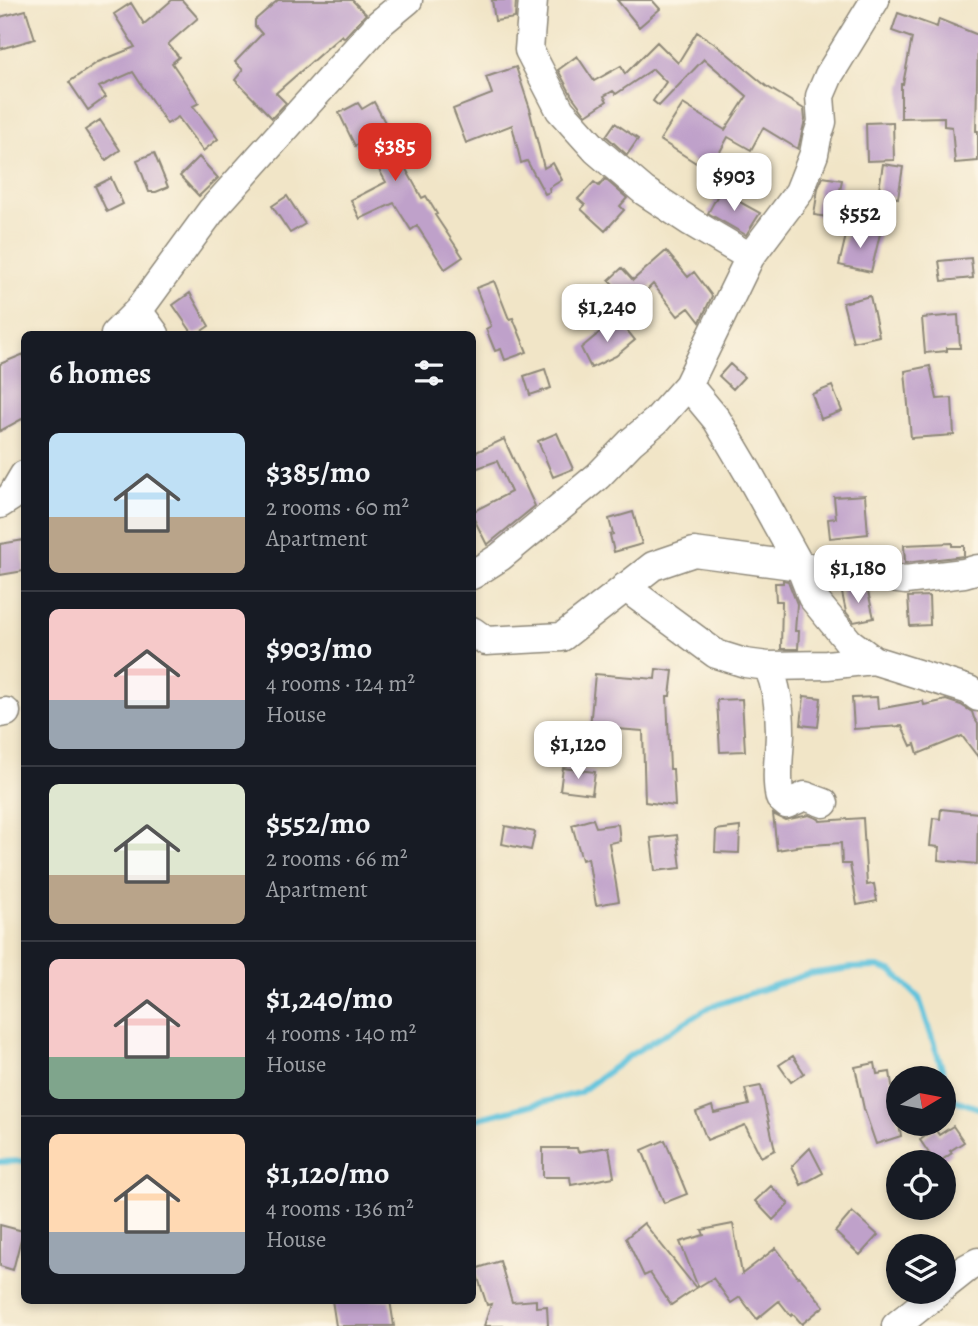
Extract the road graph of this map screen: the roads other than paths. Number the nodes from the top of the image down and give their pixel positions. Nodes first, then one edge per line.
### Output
1 (408, 0) edge
2 (533, 0) edge
3 (875, 0) edge
4 (750, 257) junction
5 (138, 311) junction
6 (118, 331) edge
7 (153, 331) edge
8 (688, 386) junction
9 (800, 566) junction
10 (978, 569) edge
11 (476, 572) edge
12 (625, 587) junction
13 (476, 634) edge
14 (873, 660) junction
15 (768, 666) junction
16 (978, 697) edge
17 (824, 803) dead end
18 (978, 1262) edge
19 (956, 1277) edge
20 (923, 1304) edge
21 (896, 1326) edge

1 - 5 street
2 - 4 street
3 - 4 street
4 - 8 street
5 - 6 street
5 - 7 street
8 - 9 street
8 - 11 street
9 - 10 street
9 - 12 street
9 - 14 street
12 - 13 street
12 - 15 street
14 - 15 street
14 - 16 street
15 - 17 street
18 - 19 street
20 - 21 street

